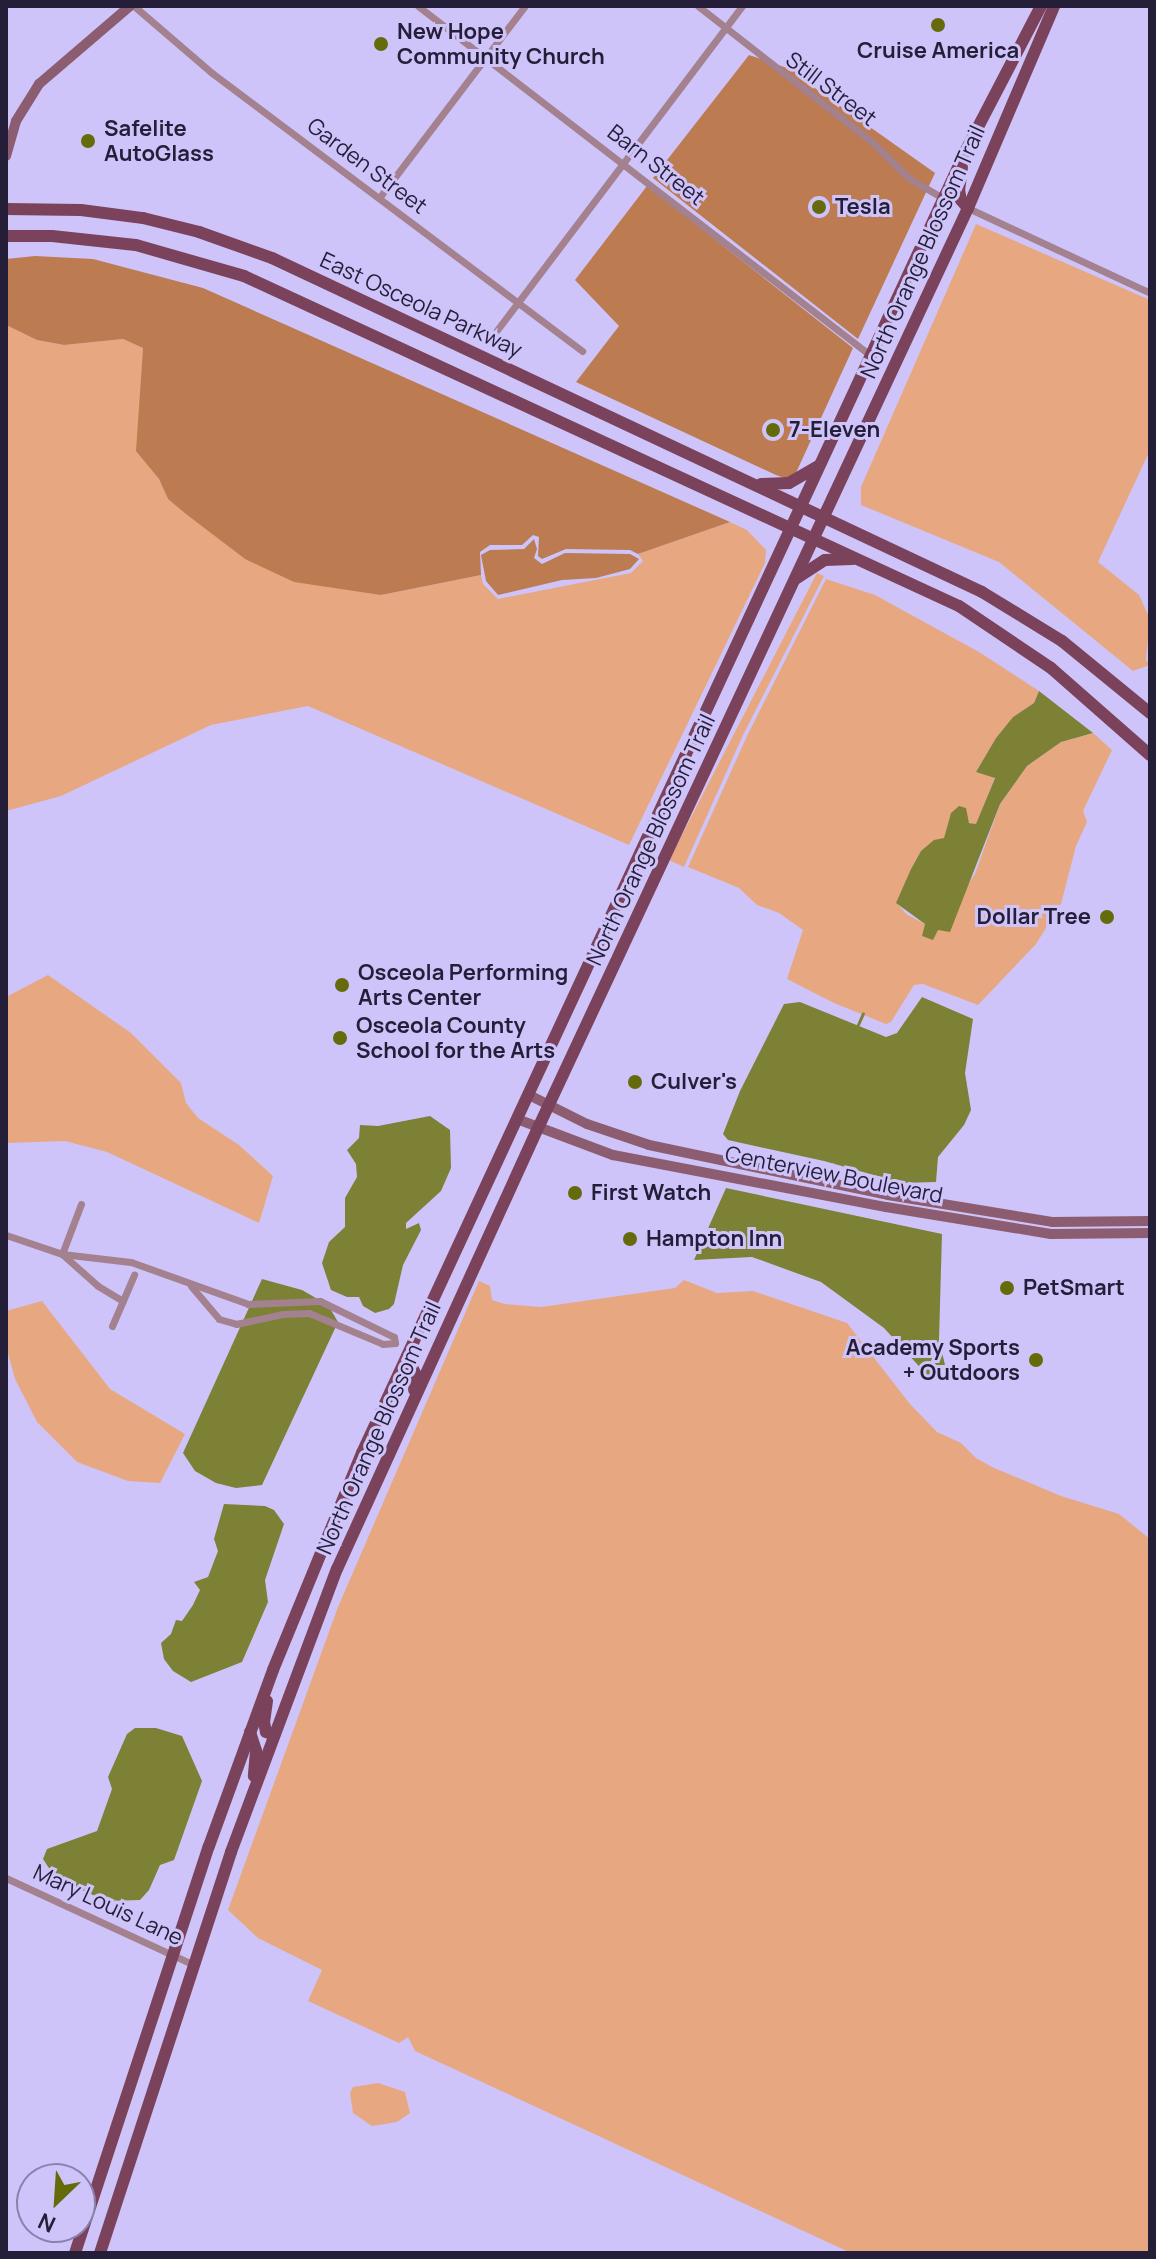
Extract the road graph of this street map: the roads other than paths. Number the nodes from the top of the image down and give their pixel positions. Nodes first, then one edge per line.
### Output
1 (132, 6) edge
2 (418, 6) edge
3 (525, 6) edge
4 (698, 6) edge
5 (742, 6) edge
6 (1041, 6) edge
7 (1054, 6) edge
8 (726, 27) junction
9 (486, 58) junction
10 (965, 152) junction
11 (6, 156) edge
12 (622, 161) junction
13 (379, 198) junction
14 (943, 198) junction
15 (968, 208) junction
16 (6, 209) edge
17 (6, 236) edge
18 (1150, 293) edge
19 (518, 302) junction
20 (491, 338) dead end
21 (582, 351) dead end
22 (870, 355) junction
23 (820, 465) junction
24 (754, 484) junction
25 (800, 505) junction
26 (824, 517) junction
27 (790, 526) junction
28 (815, 537) junction
29 (867, 562) junction
30 (794, 580) junction
31 (1150, 713) edge
32 (1150, 755) edge
33 (529, 1095) junction
34 (548, 1105) junction
35 (517, 1119) junction
36 (539, 1126) junction
37 (693, 1155) junction
38 (691, 1168) junction
39 (81, 1204) dead end
40 (1150, 1221) edge
41 (1067, 1223) junction
42 (1150, 1233) edge
43 (6, 1235) edge
44 (1068, 1236) junction
45 (62, 1254) junction
46 (134, 1275) dead end
47 (191, 1286) junction
48 (226, 1295) junction
49 (123, 1301) junction
50 (252, 1304) junction
51 (214, 1311) junction
52 (254, 1319) junction
53 (112, 1326) dead end
54 (407, 1356) junction
55 (413, 1397) junction
56 (273, 1670) junction
57 (250, 1732) junction
58 (274, 1735) junction
59 (253, 1791) junction
60 (6, 1878) edge
61 (174, 1955) junction
62 (194, 1965) junction
63 (75, 2253) edge
64 (100, 2253) edge

1 - 11 street
1 - 13 street, Garden Street
2 - 9 street, Barn Street
3 - 9 street
4 - 8 street, Still Street
5 - 8 street
6 - 10 main road, North Orange Blossom Trail
7 - 15 main road, North Orange Blossom Trail
8 - 12 street
8 - 14 street, Still Street
9 - 12 street, Barn Street
9 - 13 street
10 - 14 main road, North Orange Blossom Trail
10 - 15 main road
12 - 19 street
12 - 22 street, Barn Street
13 - 19 street, Garden Street
14 - 22 main road, North Orange Blossom Trail
15 - 18 street
15 - 26 main road, North Orange Blossom Trail
16 - 24 main road, East Osceola Parkway
17 - 27 main road
19 - 20 street
19 - 21 street, Garden Street
22 - 23 main road, North Orange Blossom Trail
23 - 24 main road
23 - 25 main road, North Orange Blossom Trail
24 - 25 main road, East Osceola Parkway
25 - 26 main road, East Osceola Parkway
25 - 27 main road, North Orange Blossom Trail
26 - 28 main road, North Orange Blossom Trail
26 - 31 main road, East Osceola Parkway
27 - 28 main road
27 - 33 main road, North Orange Blossom Trail
28 - 29 main road
28 - 30 main road, North Orange Blossom Trail
29 - 30 main road
29 - 32 main road
30 - 34 main road, North Orange Blossom Trail
33 - 34 street, Centerview Boulevard
33 - 35 main road, North Orange Blossom Trail
34 - 36 main road, North Orange Blossom Trail
34 - 37 street, Centerview Boulevard
35 - 36 street, Centerview Boulevard
35 - 54 main road, North Orange Blossom Trail
36 - 38 street, Centerview Boulevard
36 - 55 main road, North Orange Blossom Trail
37 - 38 street
37 - 41 street, Centerview Boulevard
38 - 44 street, Centerview Boulevard
39 - 45 street
40 - 41 street, Centerview Boulevard
41 - 44 street
42 - 44 street, Centerview Boulevard
43 - 45 street
45 - 47 street
45 - 49 street
46 - 49 street
47 - 48 street
47 - 51 street
48 - 50 street
48 - 51 street
49 - 53 street
50 - 52 street
50 - 52 street
51 - 52 street
54 - 55 main road
54 - 56 main road, North Orange Blossom Trail
55 - 58 main road, North Orange Blossom Trail
56 - 57 main road, North Orange Blossom Trail
56 - 58 main road
57 - 59 main road
57 - 61 main road, North Orange Blossom Trail
58 - 59 main road, North Orange Blossom Trail
59 - 62 main road, North Orange Blossom Trail
60 - 61 street, Mary Louis Lane
61 - 62 street, Mary Louis Lane
61 - 63 main road, North Orange Blossom Trail
62 - 64 main road, North Orange Blossom Trail

